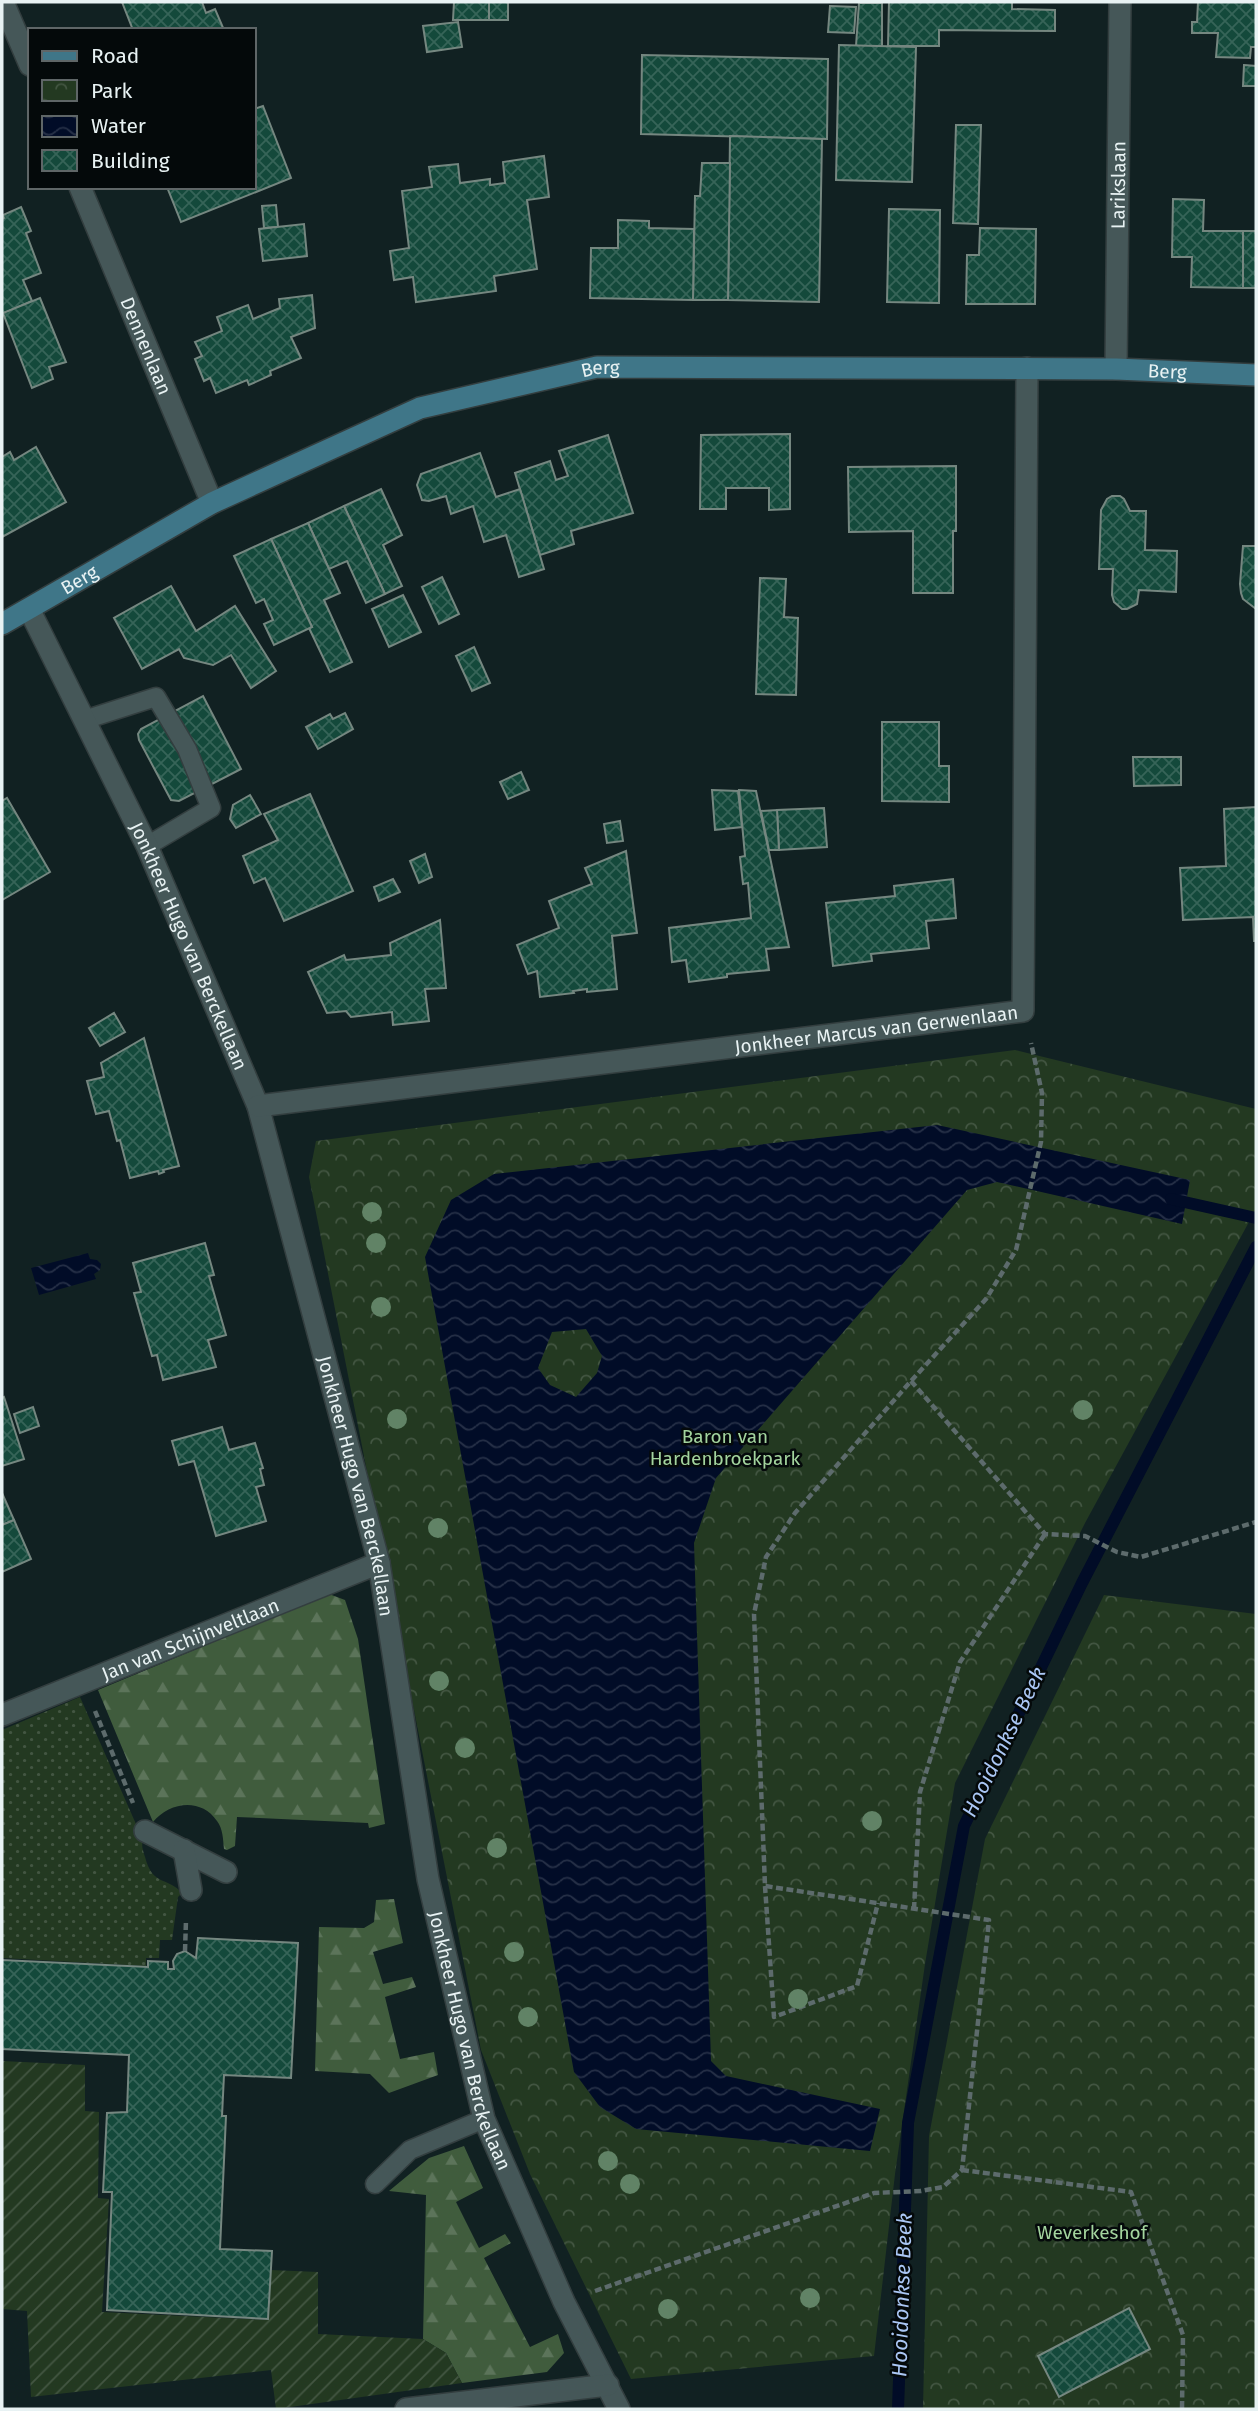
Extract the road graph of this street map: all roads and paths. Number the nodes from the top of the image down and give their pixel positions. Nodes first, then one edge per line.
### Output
1 (3, 2) edge
2 (1120, 2) edge
3 (28, 60) edge
4 (81, 189) edge
5 (1027, 368) junction
6 (1116, 369) junction
7 (1256, 376) edge
8 (212, 503) junction
9 (29, 609) junction
10 (2, 624) edge
11 (84, 720) junction
12 (146, 846) junction
13 (1023, 1011) junction
14 (258, 1106) junction
15 (911, 1381) junction
16 (1256, 1522) edge
17 (1045, 1534) junction
18 (379, 1563) junction
19 (82, 1681) junction
20 (2, 1715) edge
21 (145, 1831) joint
22 (184, 1850) junction
23 (226, 1872) dead end
24 (765, 1886) junction
25 (191, 1890) dead end
26 (878, 1903) junction
27 (914, 1909) junction
28 (484, 2119) junction
29 (962, 2170) junction
30 (375, 2184) dead end
31 (564, 2302) junction
32 (608, 2385) junction
33 (406, 2409) edge
34 (619, 2409) edge
35 (1182, 2409) edge

1 - 3 street
2 - 6 street, Larikslaan
4 - 8 street, Dennenlaan
5 - 6 street, Berg
5 - 8 street, Berg
5 - 13 street, Jonkheer Marcus van Gerwenlaan
6 - 7 street, Berg
8 - 9 street, Berg
9 - 10 street, Berg
9 - 11 street, Jonkheer Hugo van Berckellaan
11 - 12 street, Jonkheer Hugo van Berckellaan
11 - 12 lane
12 - 14 street, Jonkheer Hugo van Berckellaan
13 - 14 street, Jonkheer Marcus van Gerwenlaan
13 - 15 path
14 - 18 street, Jonkheer Hugo van Berckellaan
15 - 17 path
15 - 24 path
16 - 17 path
17 - 27 path
18 - 19 street, Jan van Schijnveltlaan
18 - 28 street, Jonkheer Hugo van Berckellaan
19 - 20 street, Jan van Schijnveltlaan
19 - 21 path
21 - 22 street
22 - 23 street
22 - 25 street
24 - 26 path
24 - 26 path
26 - 27 path
27 - 29 path
28 - 30 lane
28 - 31 street, Jonkheer Hugo van Berckellaan
29 - 31 path
29 - 35 path
31 - 32 street, Jonkheer Hugo van Berckellaan
32 - 33 street
32 - 34 street, Jonkheer Hugo van Berckellaan

